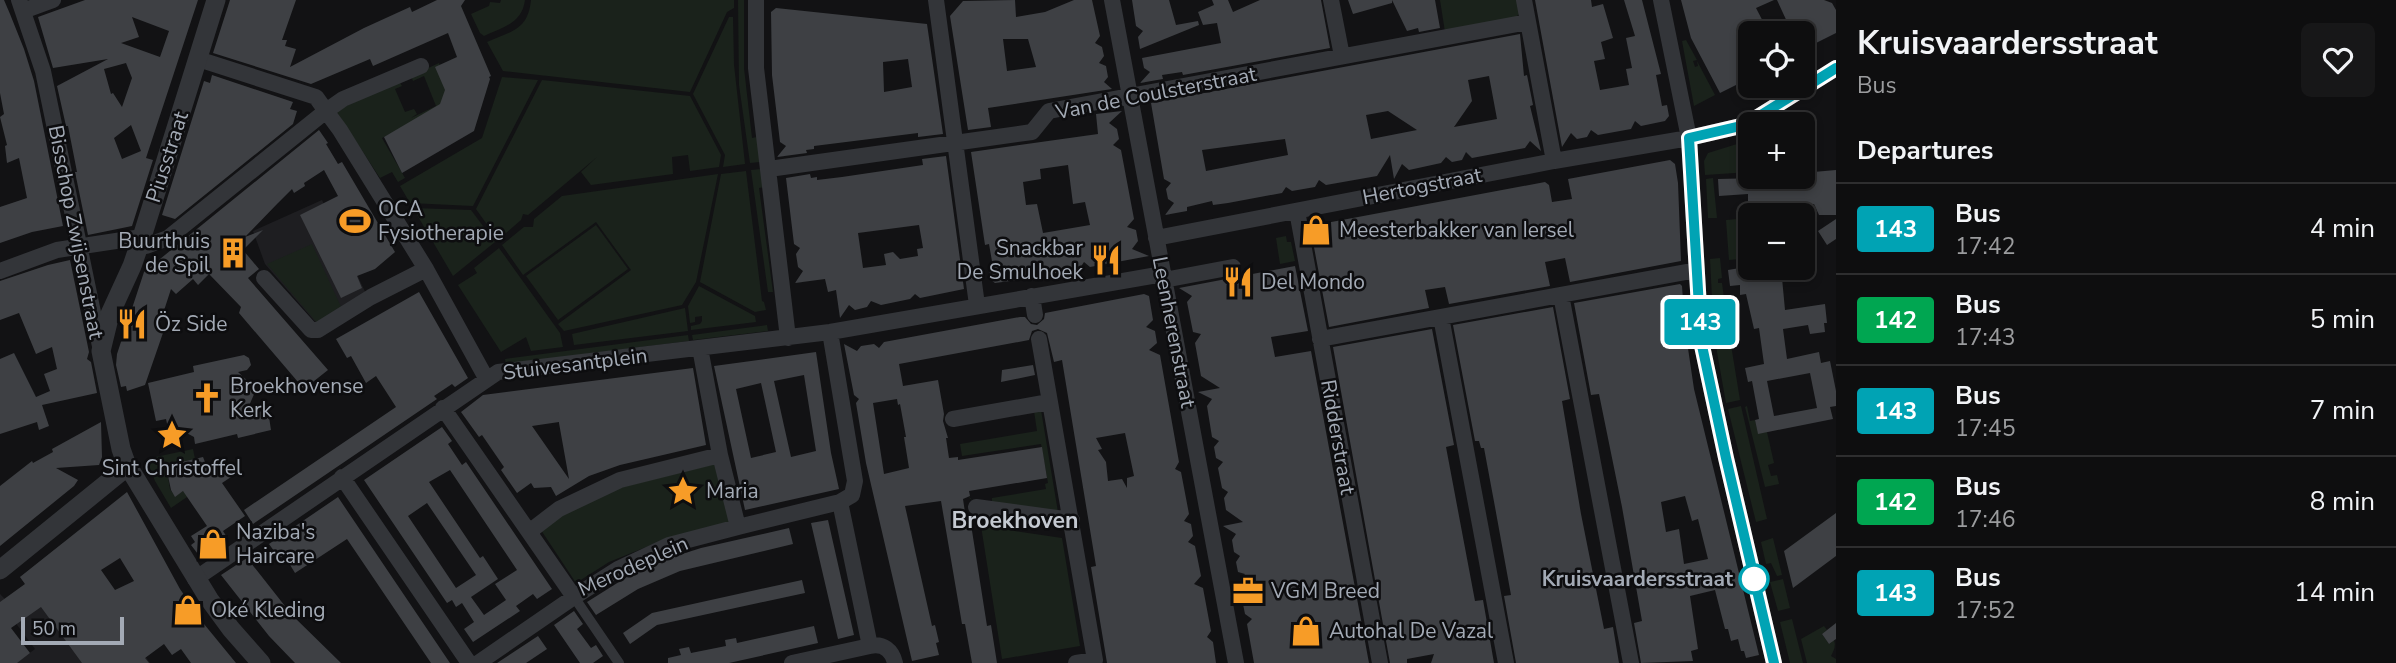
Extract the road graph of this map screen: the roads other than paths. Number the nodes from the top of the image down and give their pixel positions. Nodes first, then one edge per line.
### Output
1 (53, 0) edge
2 (216, 0) edge
3 (756, 0) edge
4 (936, 0) edge
5 (1112, 0) edge
6 (1331, 0) edge
7 (1524, 0) edge
8 (1661, 0) edge
9 (21, 5) edge
10 (1528, 22) junction
11 (1342, 56) junction
12 (198, 59) junction
13 (421, 66) dead end
14 (1836, 68) edge
15 (1130, 98) junction
16 (326, 111) junction
17 (1689, 138) junction
18 (957, 143) junction
19 (1554, 161) junction
20 (769, 169) junction
21 (1297, 211) junction
22 (1156, 238) junction
23 (140, 241) junction
24 (79, 248) junction
25 (1233, 267) dead end
26 (426, 269) junction
27 (1697, 270) junction
28 (0, 271) edge
29 (1163, 277) junction
30 (264, 278) dead end
31 (1561, 295) junction
32 (1032, 296) junction
33 (977, 305) junction
34 (1035, 315) dead end
35 (1441, 317) junction
36 (830, 332) junction
37 (789, 338) junction
38 (1039, 339) dead end
39 (1320, 339) junction
40 (700, 348) junction
41 (100, 351) junction
42 (486, 379) junction
43 (1049, 402) junction
44 (443, 408) junction
45 (953, 419) dead end
46 (720, 455) junction
47 (128, 466) junction
48 (342, 477) junction
49 (840, 502) junction
50 (976, 508) dead end
51 (1072, 520) junction
52 (737, 527) junction
53 (529, 532) junction
54 (0, 570) edge
55 (195, 579) junction
56 (574, 597) junction
57 (870, 646) junction
58 (1095, 662) edge
59 (261, 663) edge
60 (468, 663) edge
61 (478, 663) edge
62 (619, 663) edge
63 (792, 663) edge
64 (895, 663) edge
65 (1076, 663) edge
66 (1236, 663) edge
67 (1380, 663) edge
68 (1506, 663) edge
69 (1631, 663) edge
70 (1774, 663) edge

1 - 9 street
2 - 12 street, Piusstraat
3 - 20 street
4 - 18 street
5 - 15 street, Leenherenstraat
6 - 11 street
7 - 10 street
8 - 17 street
9 - 24 street, Bisschop Zwijsenstraat
10 - 11 street, Van de Coulsterstraat
10 - 19 street
11 - 15 street, Van de Coulsterstraat
12 - 16 street, Stuivesantplein
12 - 23 street, Piusstraat
13 - 16 street
14 - 17 street, Hertogstraat
15 - 18 street, Van de Coulsterstraat
15 - 22 street, Leenherenstraat
16 - 23 street
16 - 26 street, Stuivesantplein
17 - 19 street, Hertogstraat
17 - 27 street
18 - 20 street, Van de Coulsterstraat
18 - 33 street
19 - 21 street, Hertogstraat
20 - 37 street
21 - 22 street, Hertogstraat
21 - 39 street, Ridderstraat
22 - 29 street, Leenherenstraat
23 - 24 street
23 - 41 street, Piusstraat
24 - 28 street
24 - 41 street, Bisschop Zwijsenstraat
25 - 29 street
26 - 30 street
26 - 42 street, Stuivesantplein
27 - 31 street
27 - 70 street
29 - 32 street, Stuivesantplein
29 - 66 street, Leenherenstraat
31 - 35 street
31 - 69 street
32 - 33 street, Stuivesantplein
32 - 34 street
33 - 36 street, Stuivesantplein
35 - 39 street
35 - 68 street
36 - 37 street, Stuivesantplein
36 - 49 street
37 - 40 street, Stuivesantplein
38 - 43 street
39 - 67 street, Ridderstraat
40 - 42 street, Stuivesantplein
40 - 46 street
41 - 47 street, Bisschop Zwijsenstraat
42 - 44 street
43 - 45 street
43 - 51 street
44 - 48 street
44 - 53 street, Merodeplein
46 - 52 street
46 - 53 street
47 - 54 street
47 - 55 street, Bisschop Zwijsenstraat
48 - 55 street
48 - 60 street
49 - 52 street, Merodeplein
49 - 57 street
50 - 51 street
51 - 58 street
52 - 56 street, Merodeplein
53 - 56 street, Merodeplein
55 - 59 street, Bisschop Zwijsenstraat
56 - 61 street
56 - 62 street
57 - 63 street
57 - 64 street
58 - 65 street

